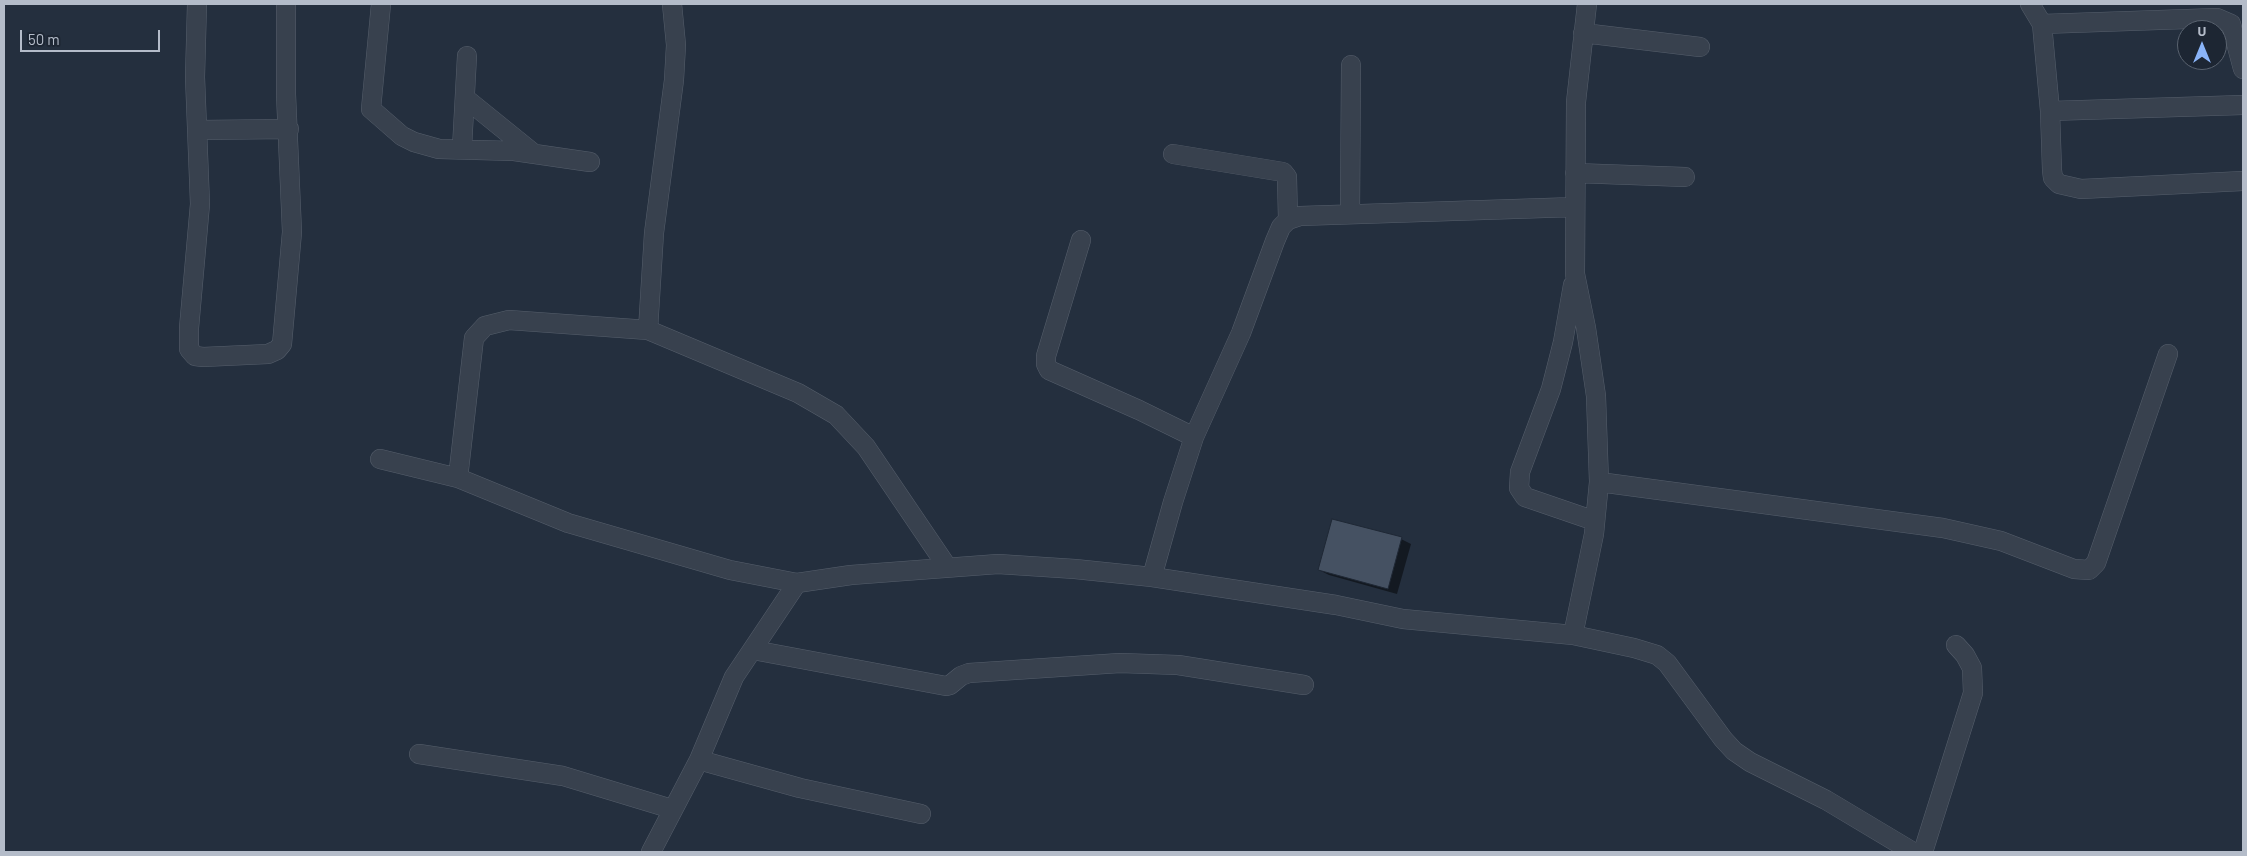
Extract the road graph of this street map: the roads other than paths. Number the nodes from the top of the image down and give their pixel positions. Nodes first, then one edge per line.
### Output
1 (197, 4) edge
2 (286, 4) edge
3 (381, 4) edge
4 (672, 4) edge
5 (1587, 4) edge
6 (2030, 4) edge
7 (2042, 24) junction
8 (1583, 33) junction
9 (1700, 47) dead end
10 (467, 56) dead end
11 (1351, 65) dead end
12 (2243, 69) edge
13 (465, 98) junction
14 (2243, 105) edge
15 (2050, 111) junction
16 (289, 129) junction
17 (198, 130) junction
18 (462, 148) junction
19 (532, 153) junction
20 (1173, 154) dead end
21 (590, 162) dead end
22 (1575, 173) junction
23 (1685, 177) dead end
24 (2243, 181) edge
25 (1575, 207) junction
26 (1350, 214) junction
27 (1288, 220) junction
28 (1081, 240) dead end
29 (1575, 274) junction
30 (648, 330) junction
31 (2168, 354) dead end
32 (1194, 437) junction
33 (380, 459) dead end
34 (458, 478) junction
35 (1599, 482) junction
36 (1595, 521) junction
37 (948, 568) junction
38 (1152, 577) junction
39 (797, 583) junction
40 (1573, 635) junction
41 (1956, 645) dead end
42 (753, 650) junction
43 (1304, 685) dead end
44 (419, 754) dead end
45 (699, 760) junction
46 (672, 809) junction
47 (922, 814) dead end
48 (651, 852) edge
49 (1913, 852) edge
50 (1922, 852) edge

1 - 17 street
2 - 16 street
3 - 18 street
4 - 30 street
5 - 8 street
6 - 7 street
7 - 12 street
7 - 15 street
8 - 9 street
8 - 22 street
10 - 13 street
11 - 26 street
13 - 18 street
13 - 19 street
14 - 15 street
15 - 24 street
16 - 17 street
16 - 17 street
18 - 19 street
19 - 21 street
20 - 27 street
22 - 23 street
22 - 25 street
25 - 26 street
25 - 29 street
26 - 27 street
27 - 32 street
28 - 32 street
29 - 35 street
29 - 36 street
30 - 34 street
30 - 37 street
31 - 35 street
32 - 38 street
33 - 34 street
34 - 39 street
35 - 36 street
36 - 40 street
37 - 38 street
37 - 39 street
38 - 40 street
39 - 42 street
40 - 49 street
41 - 50 street
42 - 43 street
42 - 45 street
44 - 46 street
45 - 46 street
45 - 47 street
46 - 48 street

